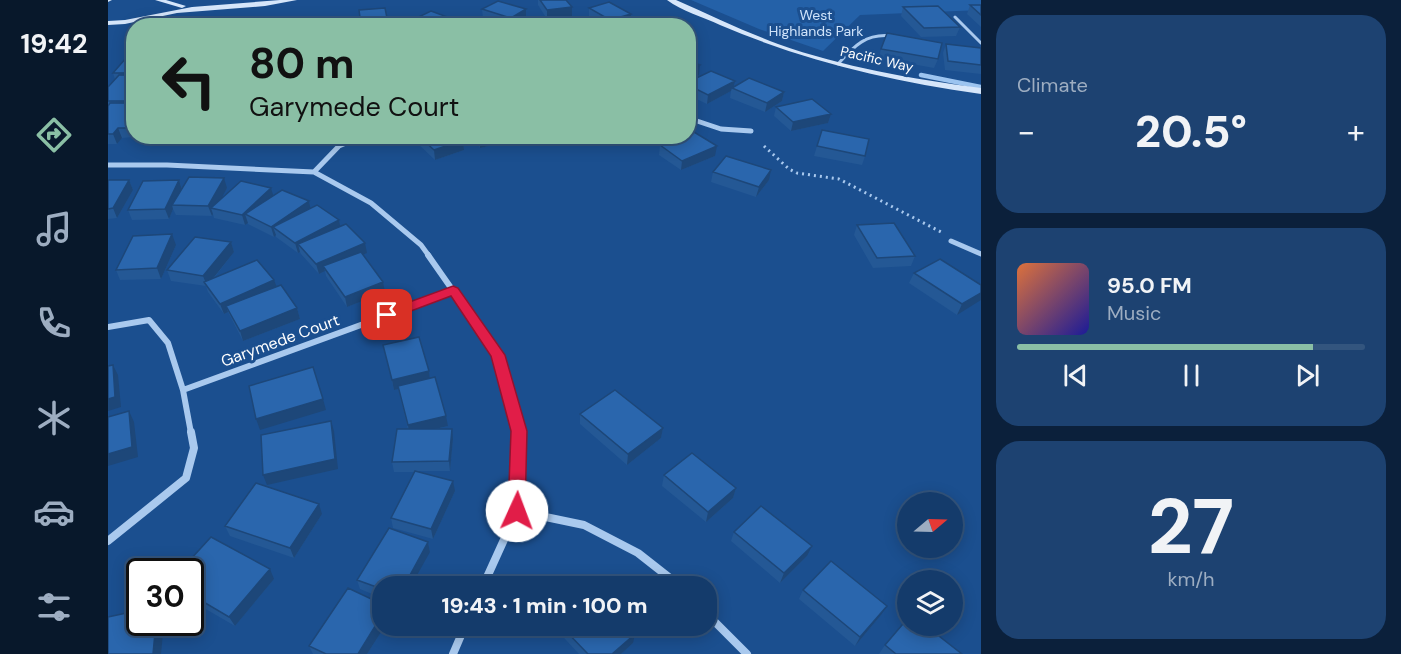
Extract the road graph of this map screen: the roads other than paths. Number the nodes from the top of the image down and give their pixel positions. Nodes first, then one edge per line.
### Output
1 (158, 0) edge
2 (294, 0) edge
3 (670, 0) edge
4 (198, 8) junction
5 (147, 17) junction
6 (955, 17) dead end
7 (144, 18) edge
8 (126, 21) edge
9 (108, 23) edge
10 (126, 25) edge
11 (108, 32) edge
12 (893, 36) edge
13 (981, 43) edge
14 (838, 64) junction
15 (981, 91) edge
16 (696, 121) edge
17 (752, 131) dead end
18 (344, 144) edge
19 (108, 165) edge
20 (314, 172) junction
21 (951, 241) dead end
22 (981, 254) edge
23 (453, 291) junction
24 (108, 327) edge
25 (183, 390) junction
26 (517, 511) junction
27 (108, 541) edge
28 (488, 576) edge
29 (667, 576) edge
30 (717, 624) edge
31 (461, 636) edge
32 (453, 654) edge
33 (747, 654) edge

1 - 4 main road
1 - 5 main road
2 - 4 main road
3 - 14 main road, Pacific Way
4 - 5 main road
5 - 7 main road
6 - 13 lane
8 - 9 main road
10 - 11 main road
12 - 14 lane
14 - 15 main road, Pacific Way
16 - 17 street
18 - 20 street
19 - 20 street
20 - 23 street
21 - 22 street
23 - 25 street, Garymede Court
23 - 26 street
24 - 25 street
25 - 27 street
26 - 28 street
26 - 29 street
30 - 33 street
31 - 32 street

